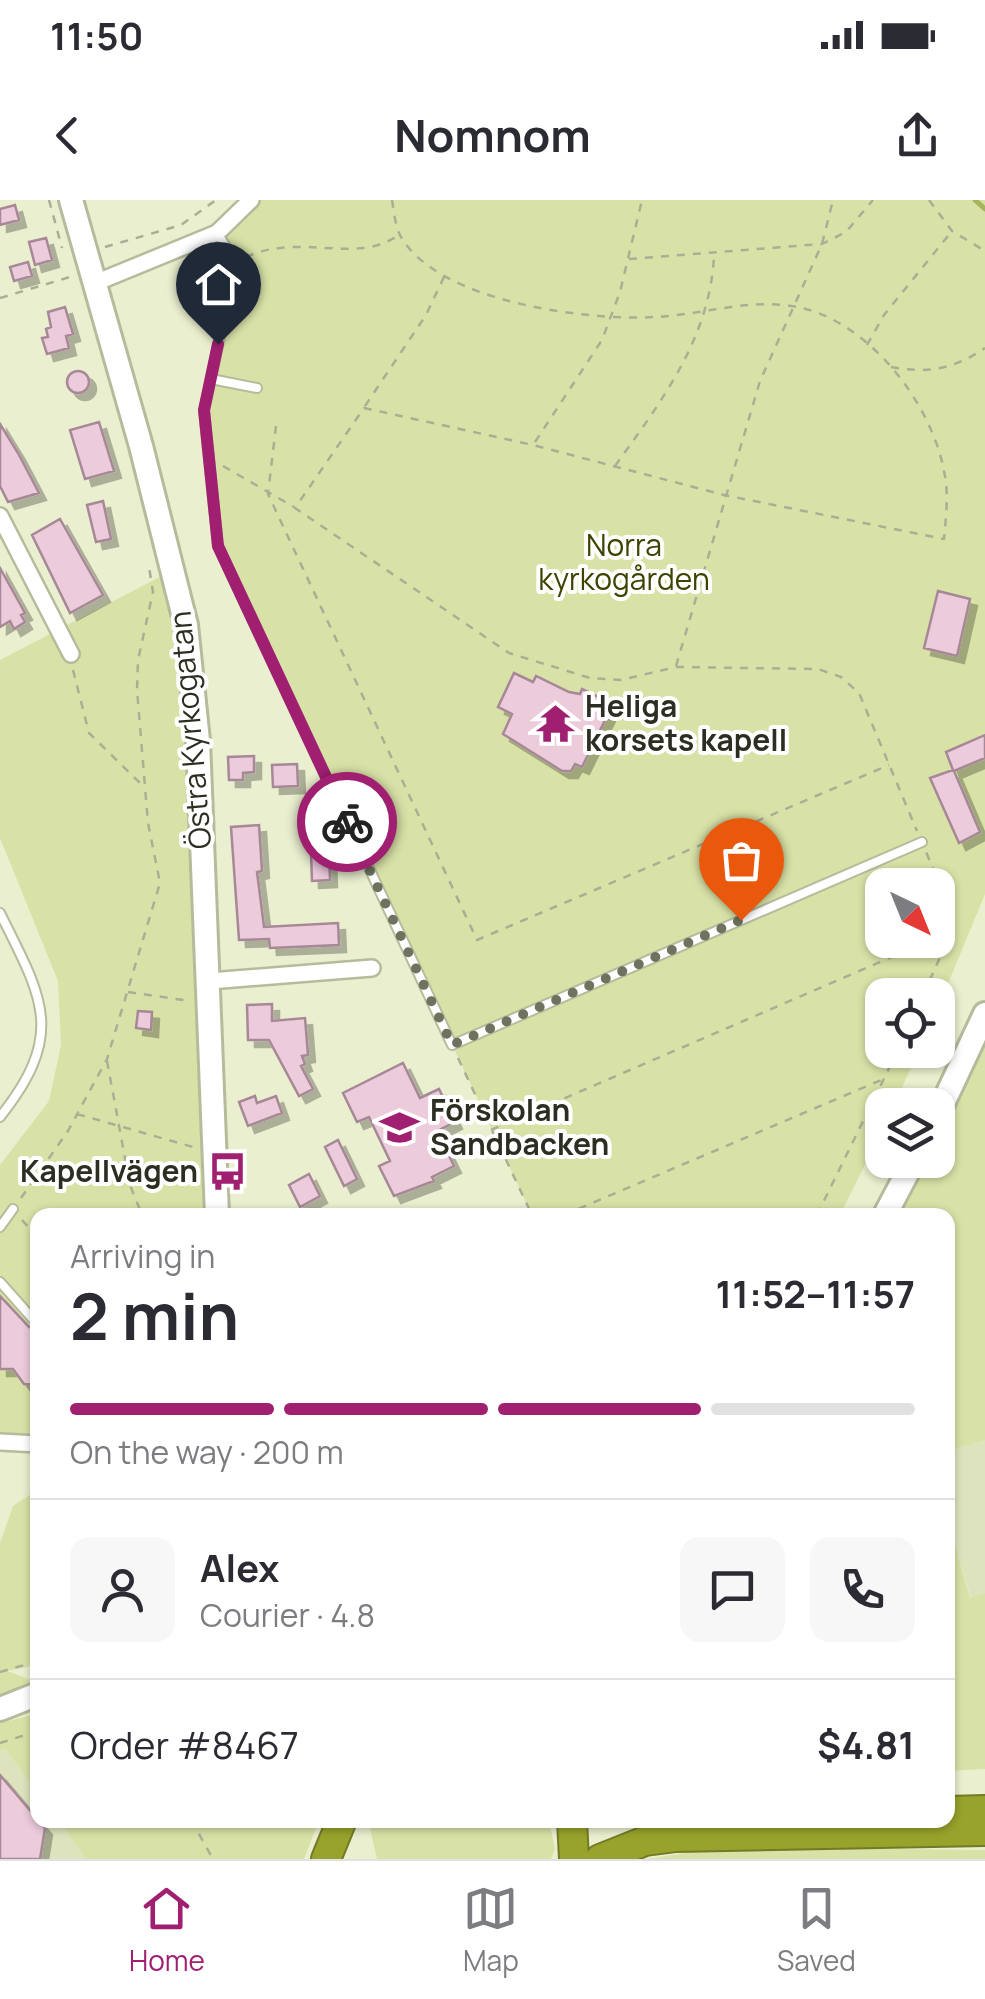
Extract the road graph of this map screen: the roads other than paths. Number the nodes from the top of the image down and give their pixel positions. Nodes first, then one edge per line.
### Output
1 (70, 200) edge
2 (252, 200) edge
3 (218, 233) junction
4 (94, 283) junction
5 (211, 379) junction
6 (257, 388) dead end
7 (0, 516) edge
8 (71, 654) road end
9 (922, 842) road end
10 (0, 913) edge
11 (372, 968) dead end
12 (210, 992) junction
13 (985, 1014) edge
14 (950, 1088) edge
15 (0, 1117) edge
16 (905, 1178) edge
17 (217, 1208) edge
18 (890, 1208) edge
19 (14, 1209) road end
20 (0, 1228) edge
21 (0, 1282) edge
22 (30, 1316) edge
23 (0, 1442) edge
24 (30, 1444) edge
25 (30, 1697) edge
26 (0, 1709) edge
27 (985, 1810) edge
28 (955, 1811) edge
29 (340, 1828) edge
30 (345, 1828) edge
31 (572, 1828) edge
32 (985, 1830) edge
33 (326, 1859) edge
34 (350, 1859) edge
35 (574, 1859) edge
36 (600, 1859) edge

1 - 4 street, Östra Kyrkogatan
2 - 3 street
3 - 4 street
3 - 5 lane
4 - 12 street, Östra Kyrkogatan
5 - 6 lane
5 - 9 lane
7 - 8 street
10 - 15 lane
11 - 12 street
12 - 17 street, Östra Kyrkogatan
13 - 14 street
16 - 18 street
19 - 20 lane
21 - 22 lane
23 - 24 street
25 - 26 street
27 - 28 highway
29 - 33 highway
30 - 34 highway
31 - 35 highway
32 - 36 highway

